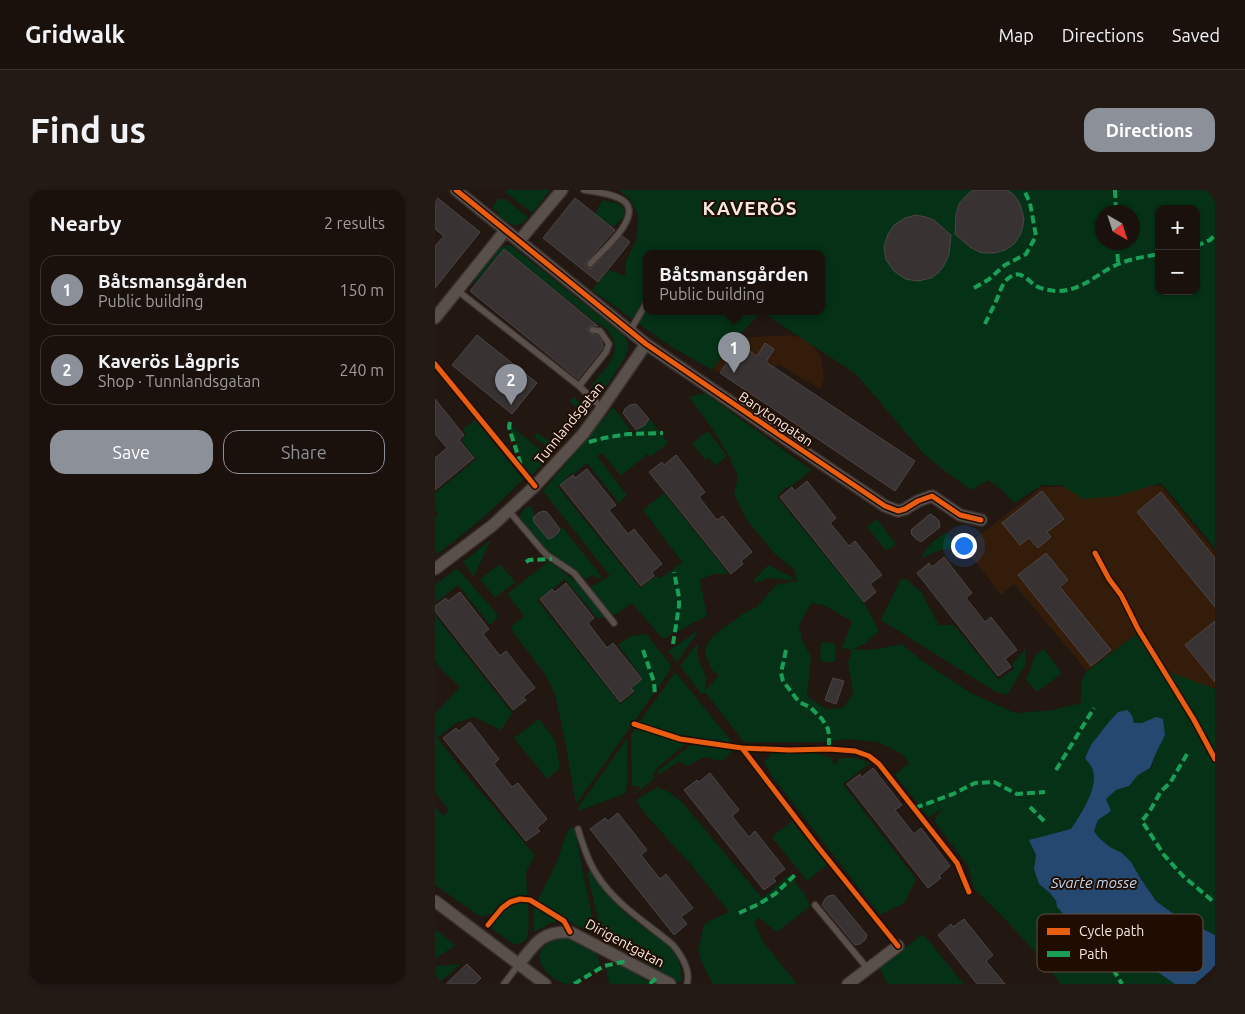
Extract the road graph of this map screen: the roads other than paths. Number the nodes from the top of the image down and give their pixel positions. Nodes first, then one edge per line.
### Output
1 (455, 190) edge
2 (562, 190) edge
3 (585, 190) edge
4 (505, 231) junction
5 (519, 241) junction
6 (590, 264) dead end
7 (457, 291) junction
8 (643, 309) edge
9 (435, 318) edge
10 (592, 330) dead end
11 (630, 330) junction
12 (646, 344) junction
13 (579, 386) junction
14 (602, 408) junction
15 (509, 510) junction
16 (981, 520) dead end
17 (435, 569) edge
18 (614, 623) dead end
19 (578, 830) dead end
20 (435, 900) edge
21 (815, 905) dead end
22 (898, 946) dead end
23 (519, 964) junction
24 (868, 969) junction
25 (503, 984) edge
26 (545, 984) edge
27 (670, 984) edge
28 (687, 984) edge
29 (849, 984) edge

1 - 4 street, Barytongatan
2 - 5 street
3 - 6 lane
4 - 5 street, Barytongatan
4 - 7 street
5 - 11 street, Barytongatan
7 - 9 street
7 - 13 lane
8 - 11 lane
10 - 13 lane
11 - 12 street, Barytongatan
12 - 14 street, Tunnlandsgatan
12 - 16 street, Barytongatan
13 - 14 lane
14 - 15 street, Tunnlandsgatan
15 - 17 street, Tunnlandsgatan
15 - 18 lane
19 - 28 lane
20 - 23 street
21 - 24 lane
22 - 24 street
23 - 25 lane
23 - 26 street
23 - 27 street, Dirigentgatan
24 - 29 street

